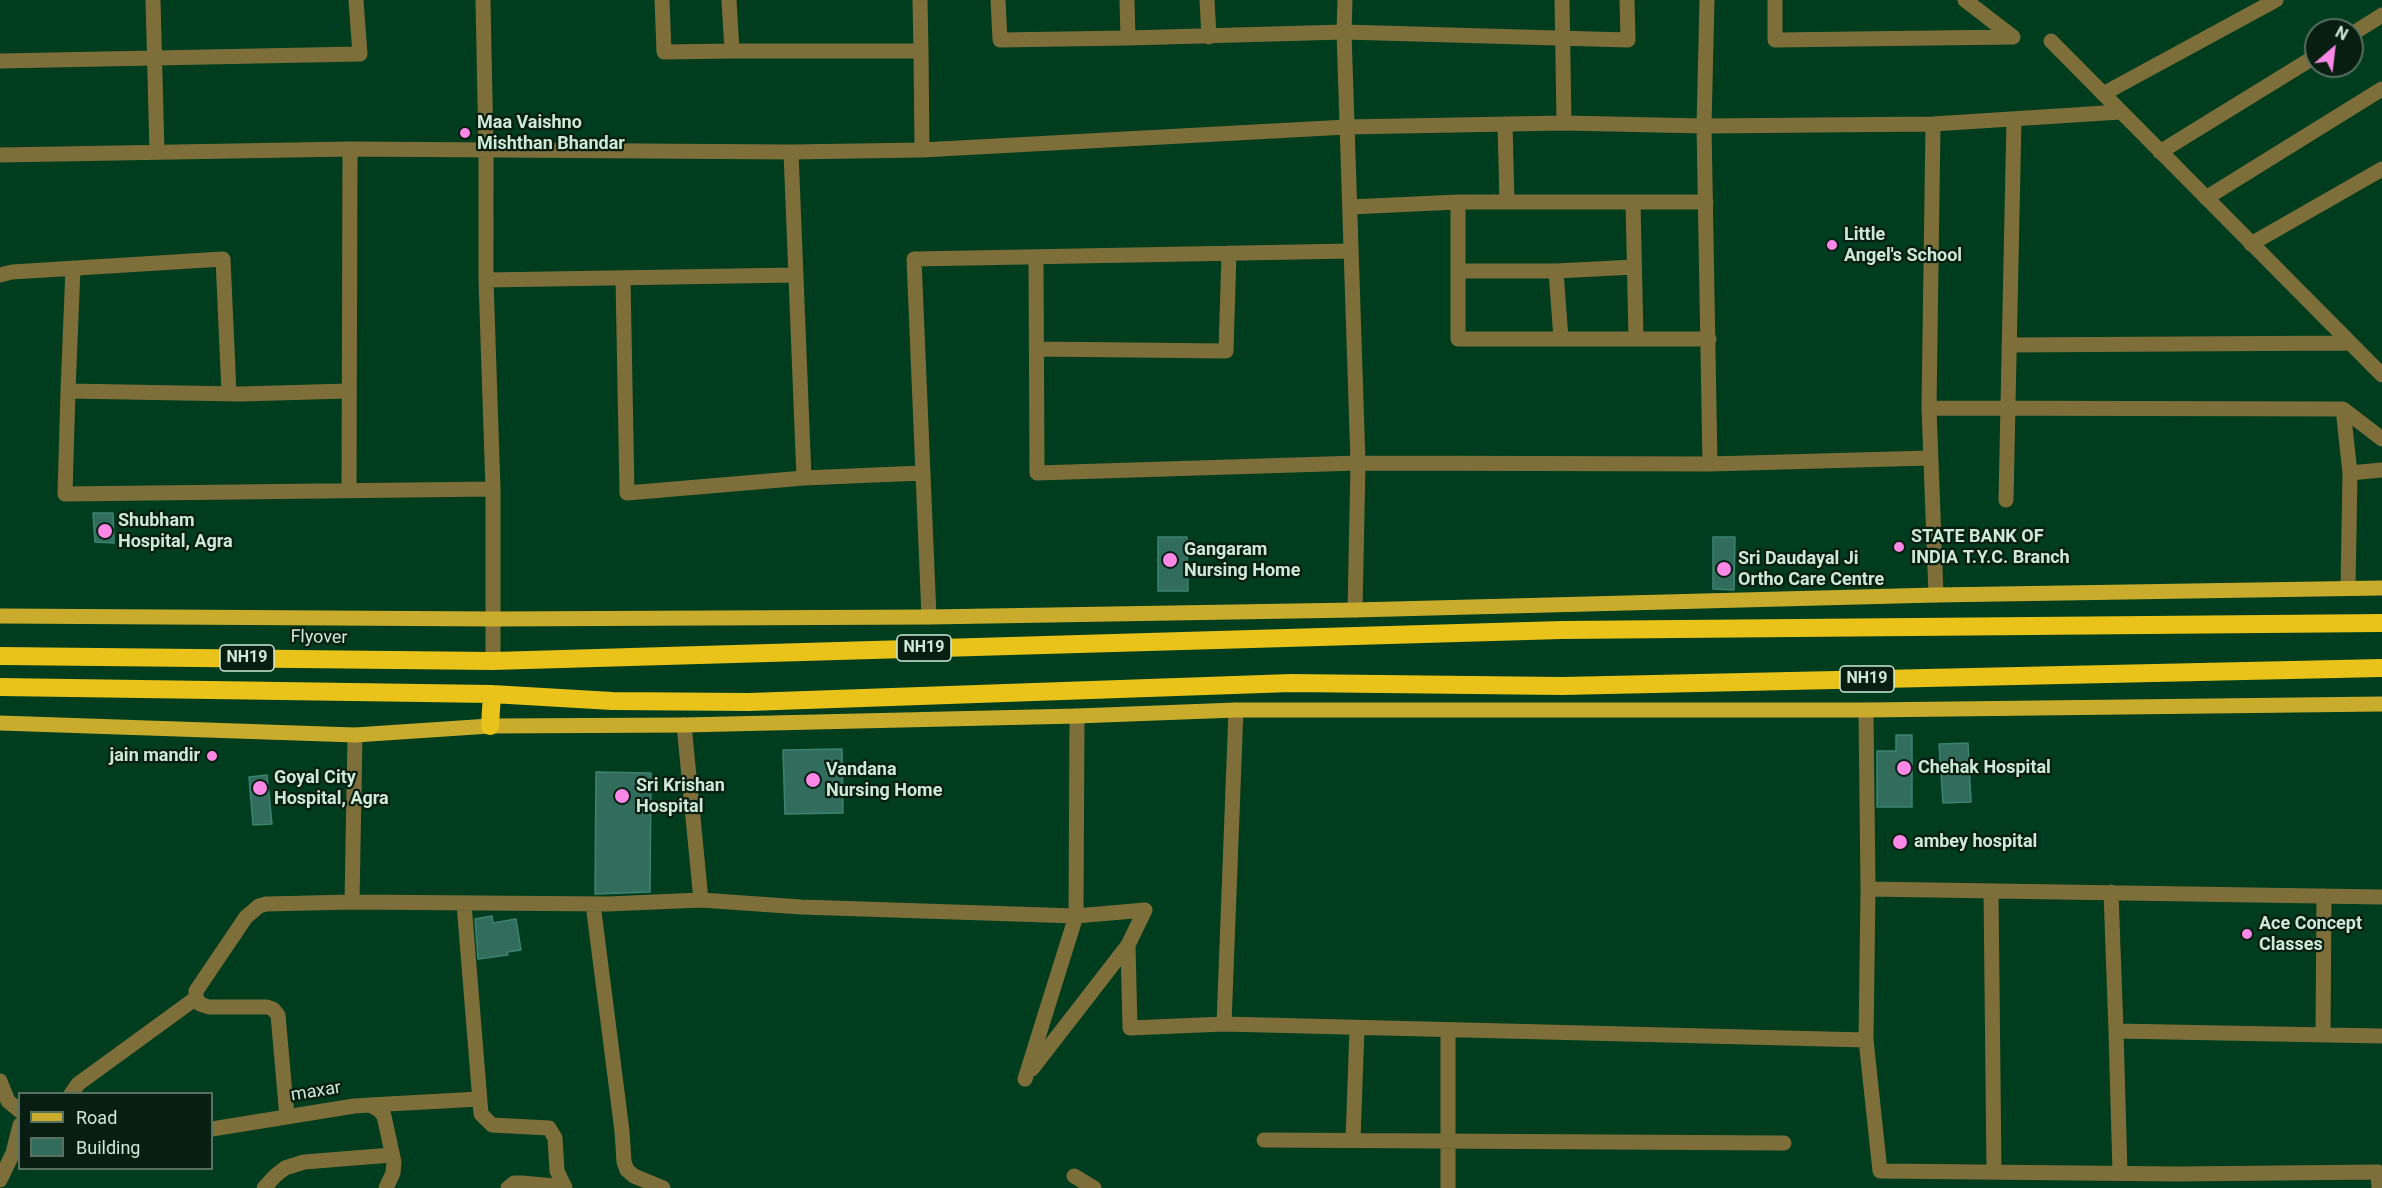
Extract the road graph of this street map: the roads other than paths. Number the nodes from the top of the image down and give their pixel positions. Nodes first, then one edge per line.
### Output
1 (153, 0) edge
2 (356, 0) edge
3 (483, 0) edge
4 (662, 0) edge
5 (729, 0) edge
6 (920, 0) edge
7 (998, 0) edge
8 (1127, 0) edge
9 (1207, 0) edge
10 (1345, 0) edge
11 (1562, 0) edge
12 (1627, 0) edge
13 (1707, 0) edge
14 (1775, 0) edge
15 (1965, 0) edge
16 (2276, 0) edge
17 (2382, 15) edge
18 (2364, 26) edge
19 (1344, 32) junction
20 (1209, 37) junction
21 (1128, 38) junction
22 (1561, 39) junction
23 (2051, 41) dead end
24 (732, 51) junction
25 (921, 51) junction
26 (154, 57) junction
27 (0, 61) edge
28 (2304, 63) edge
29 (2382, 89) edge
30 (2103, 94) junction
31 (2120, 112) junction
32 (2014, 119) junction
33 (1564, 123) junction
34 (1505, 124) junction
35 (1933, 124) junction
36 (1704, 126) junction
37 (1347, 127) junction
38 (350, 149) junction
39 (486, 149) junction
40 (922, 150) junction
41 (157, 152) junction
42 (791, 152) junction
43 (2160, 152) junction
44 (0, 155) edge
45 (2382, 169) edge
46 (2206, 198) junction
47 (1458, 202) junction
48 (1508, 202) junction
49 (1633, 202) junction
50 (1706, 202) junction
51 (1350, 207) junction
52 (2251, 244) junction
53 (1352, 251) junction
54 (1229, 253) junction
55 (1036, 257) junction
56 (1634, 267) junction
57 (74, 268) junction
58 (1458, 270) junction
59 (1556, 271) junction
60 (0, 275) edge
61 (796, 275) junction
62 (623, 278) junction
63 (486, 280) junction
64 (1561, 339) junction
65 (1636, 339) junction
66 (1709, 339) junction
67 (2350, 344) junction
68 (2009, 345) junction
69 (1037, 349) junction
70 (2382, 375) edge
71 (69, 391) junction
72 (349, 392) junction
73 (229, 393) junction
74 (1929, 408) junction
75 (2343, 409) junction
76 (2008, 410) junction
77 (2382, 439) edge
78 (1930, 458) junction
79 (1358, 463) junction
80 (1710, 464) junction
81 (2382, 470) edge
82 (922, 473) junction
83 (2350, 473) junction
84 (804, 478) junction
85 (493, 489) junction
86 (349, 490) junction
87 (2006, 500) dead end
88 (2348, 588) junction
89 (2382, 588) edge
90 (1936, 595) junction
91 (1355, 610) junction
92 (0, 616) edge
93 (930, 617) junction
94 (494, 619) junction
95 (2382, 623) edge
96 (0, 656) edge
97 (493, 661) junction
98 (2382, 668) edge
99 (0, 687) edge
100 (492, 694) junction
101 (2382, 704) edge
102 (1236, 710) junction
103 (1866, 710) junction
104 (1077, 716) junction
105 (0, 723) edge
106 (684, 725) junction
107 (490, 726) junction
108 (354, 735) junction
109 (1868, 889) junction
110 (1991, 891) junction
111 (2111, 892) junction
112 (2324, 896) junction
113 (2382, 897) edge
114 (701, 900) junction
115 (352, 902) junction
116 (464, 904) junction
117 (593, 904) junction
118 (1076, 916) junction
119 (1128, 945) junction
120 (196, 998) junction
121 (1224, 1024) junction
122 (1357, 1028) junction
123 (1448, 1030) junction
124 (2116, 1031) junction
125 (2323, 1035) junction
126 (2382, 1036) edge
127 (1866, 1040) junction
128 (0, 1081) edge
129 (69, 1092) edge
130 (479, 1099) junction
131 (369, 1105) junction
132 (18, 1109) edge
133 (287, 1117) junction
134 (213, 1130) edge
135 (18, 1133) edge
136 (1264, 1140) dead end
137 (1353, 1140) junction
138 (1448, 1141) junction
139 (1784, 1143) dead end
140 (392, 1155) junction
141 (1994, 1172) junction
142 (2380, 1172) edge
143 (2120, 1173) junction
144 (1074, 1176) dead end
145 (0, 1180) edge
146 (646, 1185) edge
147 (264, 1188) edge
148 (386, 1188) edge
149 (508, 1188) edge
150 (565, 1188) edge
151 (663, 1188) edge
152 (1094, 1188) edge
153 (1448, 1188) edge
154 (2379, 1188) edge

1 - 26 street
2 - 26 street
3 - 39 street
4 - 24 street
5 - 24 street
6 - 25 street
7 - 21 street
8 - 21 street
9 - 20 street
10 - 19 street
11 - 22 street
12 - 22 street
13 - 36 street
14 - 15 street
16 - 30 street
17 - 18 street
19 - 20 street
19 - 22 street
19 - 37 street
20 - 21 street
22 - 33 street
23 - 30 street
24 - 25 street
25 - 40 street
26 - 27 street
26 - 41 street
28 - 43 street
29 - 46 street
30 - 31 street
31 - 32 street
31 - 43 street
32 - 35 street
32 - 68 street
33 - 34 street
33 - 36 street
34 - 37 street
34 - 48 street
35 - 36 street
35 - 74 street
36 - 50 street
37 - 40 street
37 - 51 street
38 - 39 street
38 - 41 street
38 - 72 street
39 - 42 street
39 - 63 street
40 - 42 street
41 - 44 street
42 - 61 street
43 - 46 street
45 - 52 street
46 - 52 street
47 - 48 street
47 - 51 street
47 - 58 street
48 - 49 street
49 - 50 street
49 - 56 street
50 - 66 street
51 - 53 street
52 - 67 street
53 - 54 street
53 - 79 street
54 - 55 street
54 - 69 street
55 - 69 street
55 - 82 street
56 - 59 street
56 - 65 street
57 - 60 street
57 - 71 street
57 - 73 street
58 - 59 street
58 - 64 street
59 - 64 street
61 - 62 street
61 - 84 street
62 - 63 street
62 - 84 street
63 - 85 street
64 - 65 street
65 - 66 street
66 - 80 street
67 - 68 street
67 - 70 street
68 - 76 street
69 - 79 street
71 - 73 street
71 - 86 street
72 - 73 street
72 - 86 street
74 - 76 street
74 - 78 street
75 - 76 street
75 - 77 street
75 - 83 street
76 - 87 street
78 - 80 street
78 - 90 street
79 - 80 street
79 - 91 street
81 - 83 street
82 - 84 street
82 - 93 street
83 - 88 street
85 - 86 street
85 - 94 street
88 - 89 main road
88 - 90 main road
90 - 91 main road
91 - 93 main road
92 - 94 main road
93 - 94 main road
94 - 97 street
95 - 97 highway, NH19
96 - 97 highway, Flyover / NH19
98 - 100 highway, NH19
99 - 100 highway, NH19
100 - 107 highway
101 - 103 main road
102 - 103 main road
102 - 104 main road
102 - 121 street
103 - 109 street
104 - 106 main road
104 - 118 street
105 - 108 main road
106 - 107 main road
106 - 114 street
107 - 108 main road
108 - 115 street
109 - 110 street
109 - 127 street
110 - 111 street
110 - 141 street
111 - 112 street
111 - 124 street
112 - 113 street
112 - 125 street
114 - 117 street
114 - 118 street
115 - 116 street
115 - 120 street
116 - 117 street
116 - 130 street
117 - 146 street
118 - 119 street
118 - 119 street
119 - 121 street
120 - 129 street
120 - 133 street
121 - 122 street
122 - 123 street
122 - 137 street
123 - 127 street
123 - 138 street
124 - 125 street
124 - 143 street
125 - 126 street
127 - 141 street
128 - 132 street
130 - 131 street, maxar
130 - 150 street
131 - 133 street, maxar
131 - 140 street
133 - 134 street, maxar
135 - 145 street
136 - 137 street
137 - 138 street
138 - 139 street
138 - 153 street
140 - 147 street
140 - 148 street
141 - 143 street
142 - 143 street
142 - 154 street
144 - 152 street
146 - 151 street
149 - 150 street

